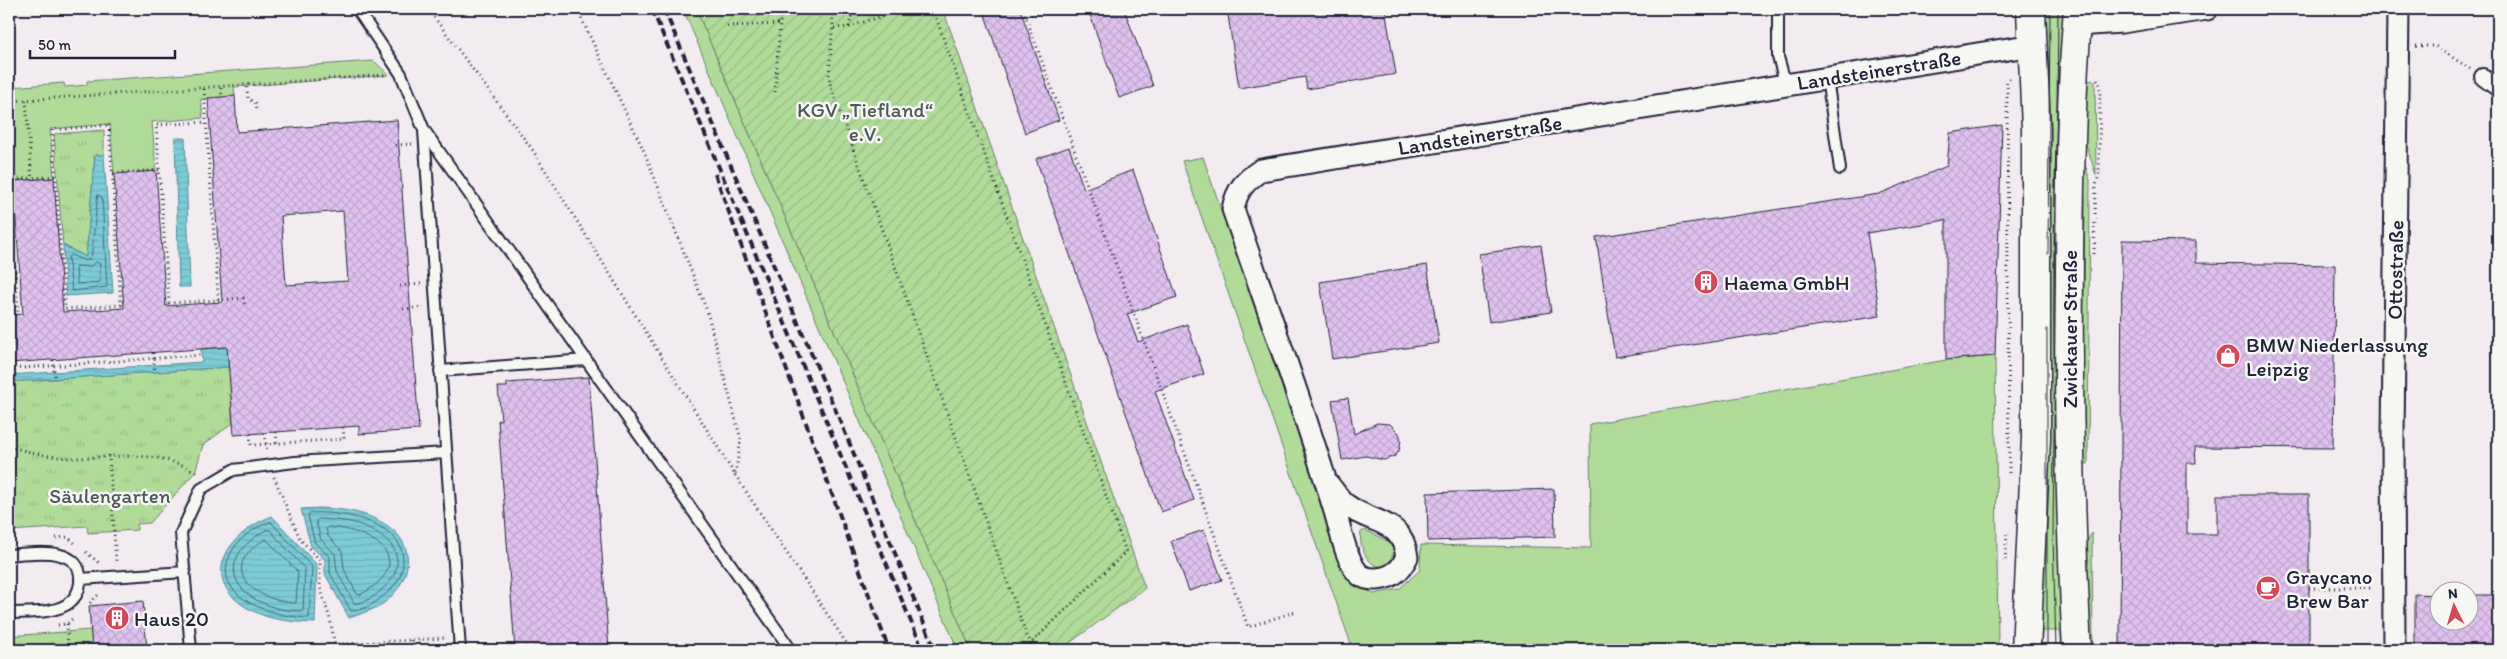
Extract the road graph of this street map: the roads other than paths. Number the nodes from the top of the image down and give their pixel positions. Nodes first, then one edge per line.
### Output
1 (357, 9) edge
2 (1778, 9) edge
3 (2031, 9) edge
4 (2207, 9) edge
5 (2398, 9) edge
6 (2077, 17) edge
7 (2033, 45) junction
8 (2482, 77) road end
9 (1827, 78) junction
10 (1786, 85) junction
11 (2498, 88) edge
12 (424, 130) junction
13 (1840, 169) dead end
14 (586, 360) junction
15 (440, 371) junction
16 (446, 453) junction
17 (1326, 482) junction
18 (9, 555) edge
19 (185, 572) junction
20 (80, 579) junction
21 (9, 613) edge
22 (191, 650) edge
23 (460, 650) edge
24 (791, 650) edge
25 (2026, 650) edge
26 (2078, 650) edge
27 (2394, 650) edge

1 - 12 lane
2 - 10 lane
3 - 7 main road, Zwickauer Straße
4 - 6 street
5 - 27 street, Ottostraße
6 - 26 main road, Zwickauer Straße
7 - 9 street, Landsteinerstraße
7 - 25 main road, Zwickauer Straße
8 - 11 street
9 - 10 street, Landsteinerstraße
9 - 13 lane
10 - 17 street, Landsteinerstraße
12 - 14 lane
12 - 15 lane
14 - 15 lane
14 - 24 lane
15 - 16 lane
16 - 19 lane
16 - 23 lane
17 - 17 street, Landsteinerstraße
18 - 20 lane
19 - 20 lane
19 - 22 lane
20 - 21 lane

